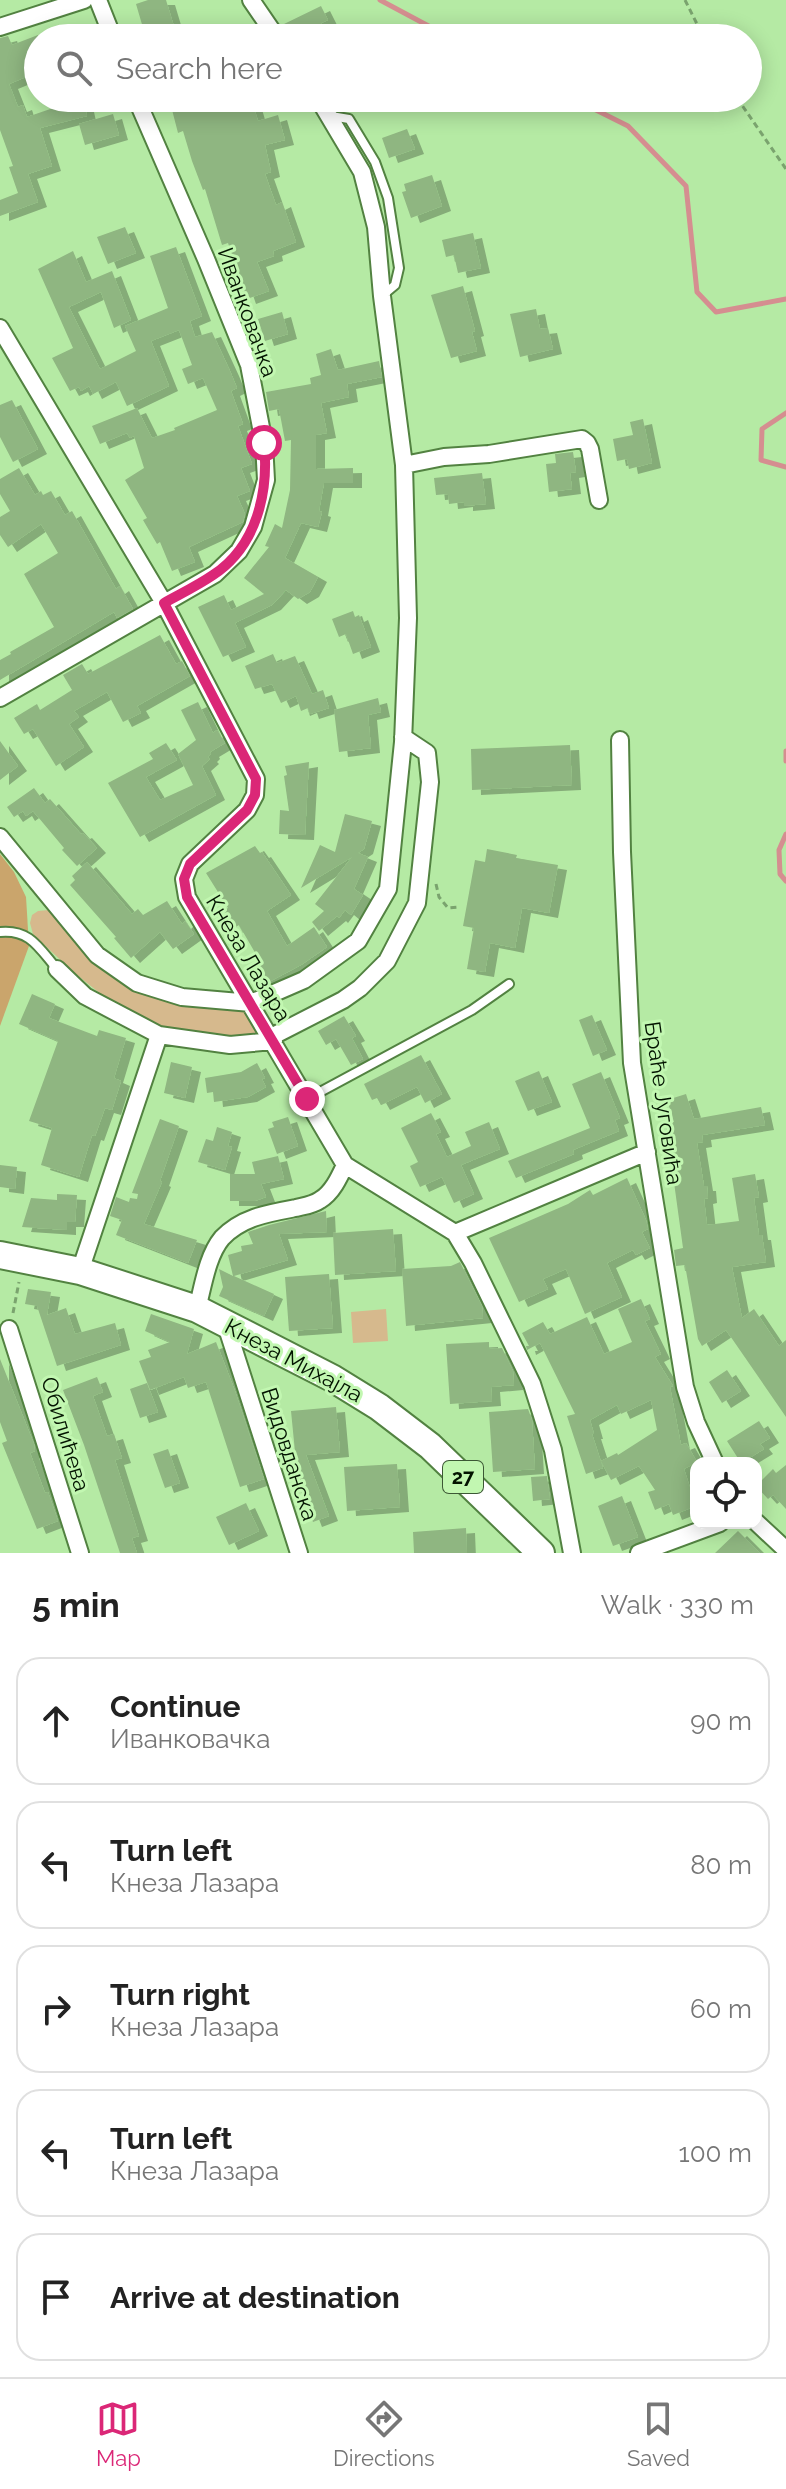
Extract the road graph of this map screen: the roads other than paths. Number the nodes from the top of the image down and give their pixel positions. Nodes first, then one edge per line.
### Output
1 (84, 0) edge
2 (98, 0) edge
3 (251, 0) edge
4 (107, 24) edge
5 (267, 24) edge
6 (0, 27) edge
7 (142, 112) edge
8 (327, 112) edge
9 (0, 328) edge
10 (404, 465) junction
11 (599, 500) dead end
12 (164, 603) junction
13 (0, 698) edge
14 (403, 737) junction
15 (620, 740) dead end
16 (0, 837) edge
17 (0, 932) edge
18 (57, 969) joint
19 (509, 984) dead end
20 (251, 1003) junction
21 (159, 1035) junction
22 (272, 1039) junction
23 (307, 1099) junction
24 (647, 1152) junction
25 (345, 1165) junction
26 (455, 1233) junction
27 (0, 1255) edge
28 (80, 1271) junction
29 (197, 1309) junction
30 (225, 1322) junction
31 (9, 1329) dead end
32 (712, 1457) edge
33 (762, 1528) edge
34 (704, 1529) edge
35 (786, 1550) edge
36 (80, 1553) edge
37 (299, 1553) edge
38 (541, 1553) edge
39 (572, 1553) edge
40 (639, 1553) edge

1 - 6 street
2 - 4 street
3 - 5 street
7 - 12 street, Иванковачка
8 - 10 street
9 - 12 street, Кнеза Лазара
10 - 11 street
10 - 14 street
12 - 13 street, Иванковачка
12 - 20 street, Кнеза Лазара
14 - 20 street
14 - 22 street
15 - 24 street, Браће Југовића
16 - 20 street
17 - 18 lane
18 - 21 street
19 - 23 lane
20 - 22 street, Кнеза Лазара
21 - 22 street
21 - 28 street
22 - 23 street, Кнеза Лазара
23 - 25 street, Кнеза Лазара
24 - 26 street
24 - 32 street, Браће Југовића
25 - 26 street, Кнеза Лазара
25 - 29 street
26 - 39 street, Кнеза Лазара
27 - 28 main road, Кнеза Михајла / 27
28 - 29 main road, Кнеза Михајла / 27
29 - 30 main road, Кнеза Михајла / 27
30 - 37 street, Видовданска
30 - 38 main road, Кнеза Михајла / 27
31 - 36 street, Обилићева
33 - 35 street
34 - 40 street

